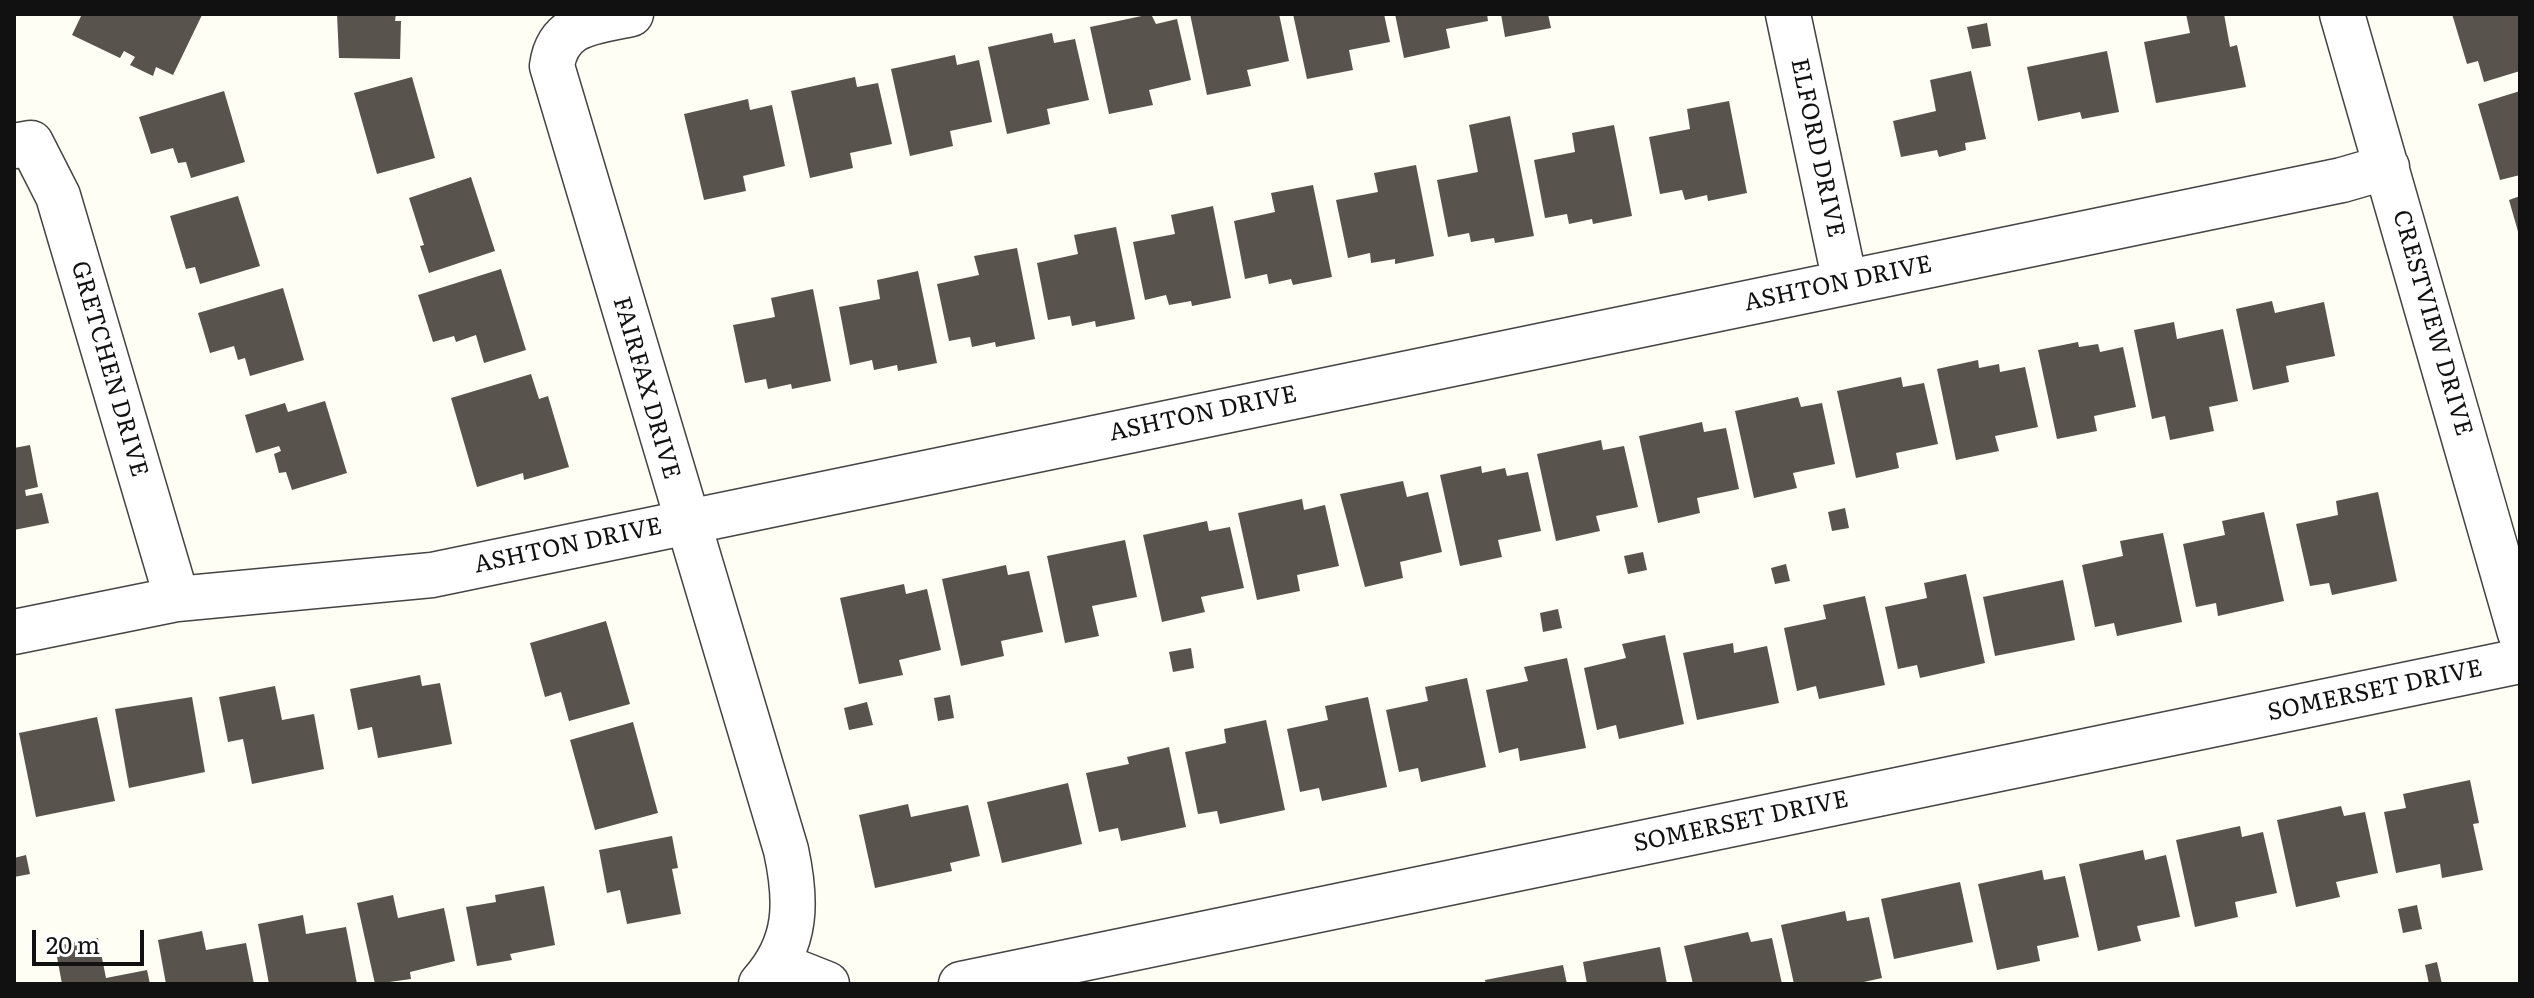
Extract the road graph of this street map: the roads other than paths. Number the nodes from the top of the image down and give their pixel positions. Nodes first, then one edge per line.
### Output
1 (631, 14) edge
2 (1788, 14) edge
3 (2342, 14) edge
4 (22, 144) edge
5 (2387, 167) junction
6 (1845, 282) junction
7 (686, 521) junction
8 (177, 599) junction
9 (14, 632) edge
10 (2520, 633) edge
11 (2520, 661) edge
12 (770, 974) edge
13 (827, 984) edge
14 (961, 984) edge

1 - 7 street, FAIRFAX DRIVE
2 - 6 street, ELFORD DRIVE
3 - 5 street, CRESTVIEW DRIVE
4 - 8 street, GRETCHEN DRIVE
5 - 6 street, ASHTON DRIVE
5 - 10 street, CRESTVIEW DRIVE
6 - 7 street, ASHTON DRIVE
7 - 8 street, ASHTON DRIVE
7 - 12 street, FAIRFAX DRIVE
8 - 9 street, ASHTON DRIVE
11 - 14 street, SOMERSET DRIVE
12 - 13 street

